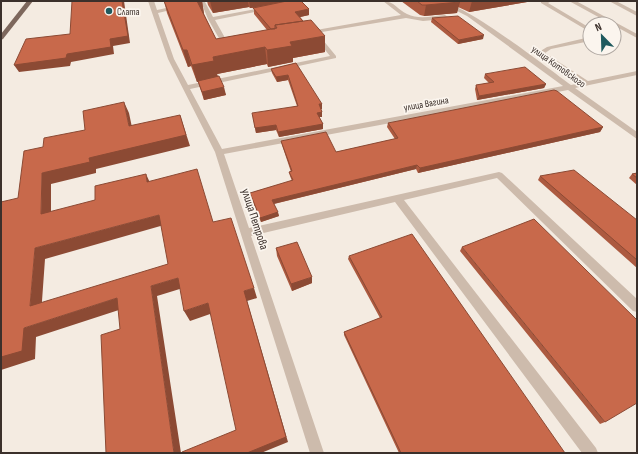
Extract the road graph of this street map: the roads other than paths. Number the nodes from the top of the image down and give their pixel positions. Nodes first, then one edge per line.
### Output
1 (30, 1) edge
2 (151, 1) edge
3 (386, 1) edge
4 (440, 1) edge
5 (550, 1) edge
6 (572, 1) edge
7 (612, 1) edge
8 (196, 4) edge
9 (189, 5) edge
10 (273, 8) edge
11 (154, 12) junction
12 (637, 14) edge
13 (469, 15) junction
14 (406, 16) junction
15 (211, 18) junction
16 (582, 25) edge
17 (314, 32) junction
18 (300, 35) edge
19 (637, 36) edge
20 (1, 38) edge
21 (582, 41) edge
22 (234, 46) edge
23 (637, 73) edge
24 (587, 84) junction
25 (571, 87) junction
26 (186, 88) junction
27 (637, 136) edge
28 (219, 152) junction
29 (397, 198) junction
30 (245, 233) junction
31 (637, 307) edge
32 (317, 453) edge
33 (591, 453) edge

1 - 20 main road
2 - 11 street, улица Петрова
3 - 14 street
4 - 13 street, улица Котовского
5 - 16 street
6 - 19 street
7 - 12 street
8 - 15 street
9 - 11 street
10 - 15 street
11 - 26 street, улица Петрова
13 - 14 street
13 - 25 street, улица Котовского
14 - 17 street
15 - 22 street
17 - 18 street
17 - 26 street
21 - 24 street
23 - 24 street, улица Вагина
24 - 25 street, улица Вагина
25 - 27 street, улица Котовского
25 - 28 street, улица Вагина
26 - 28 street, улица Петрова
28 - 30 street, улица Петрова
29 - 30 street
29 - 31 street
29 - 33 street
30 - 32 street, улица Петрова

